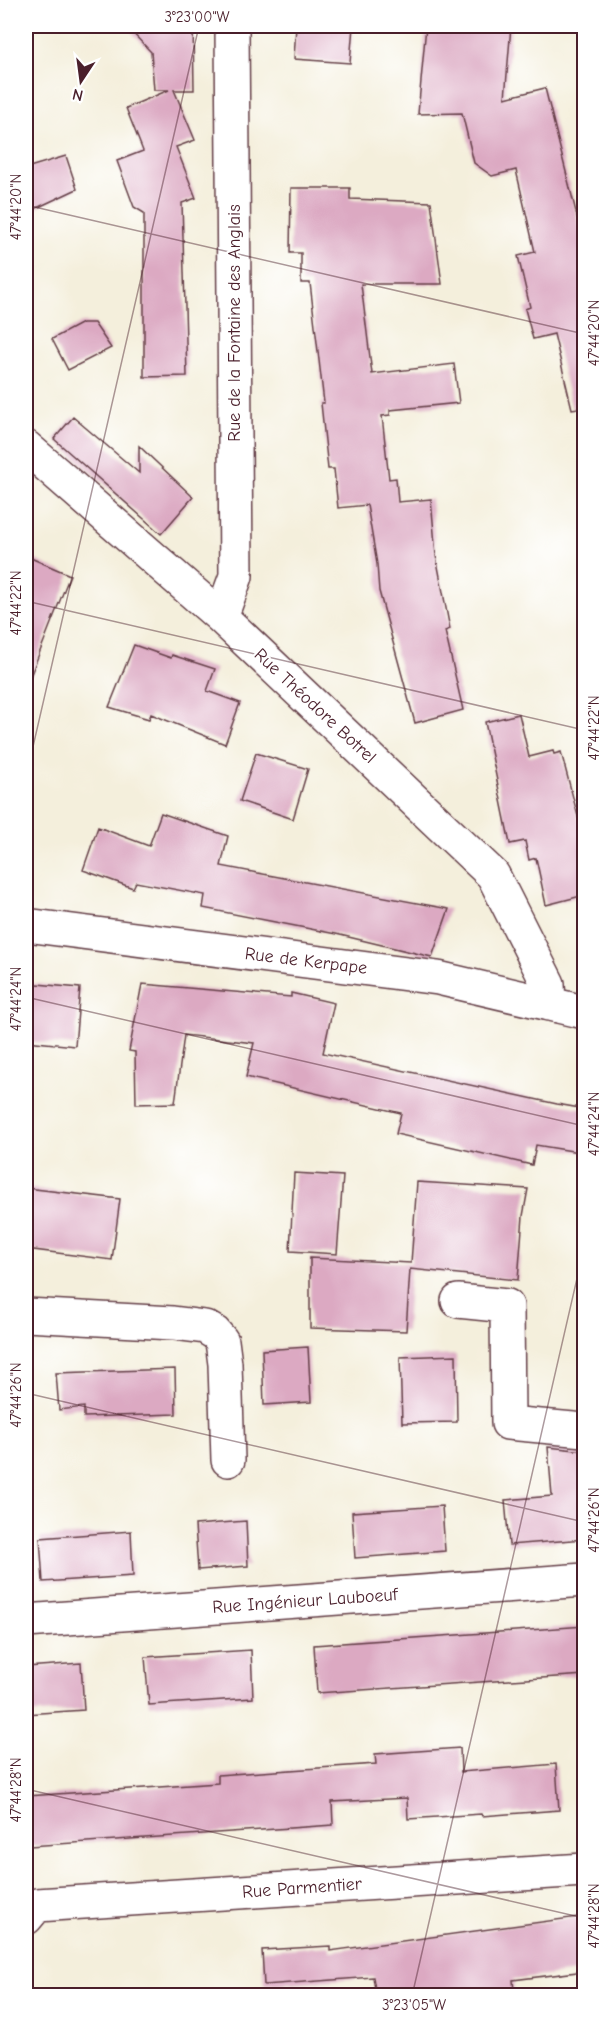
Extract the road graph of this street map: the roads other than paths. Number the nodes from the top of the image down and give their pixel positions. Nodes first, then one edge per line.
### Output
1 (232, 26) edge
2 (26, 447) edge
3 (221, 617) junction
4 (26, 925) edge
5 (549, 1004) junction
6 (585, 1012) edge
7 (458, 1301) dead end
8 (26, 1315) edge
9 (585, 1430) edge
10 (228, 1460) dead end
11 (585, 1580) edge
12 (26, 1621) edge
13 (585, 1870) edge
14 (26, 1918) edge

1 - 3 street, Rue de la Fontaine des Anglais
2 - 3 street, Rue Théodore Botrel
3 - 5 street, Rue Théodore Botrel
4 - 5 street, Rue de Kerpape
5 - 6 street, Rue de Kerpape
7 - 9 street
8 - 10 street
11 - 12 street, Rue Ingénieur Lauboeuf
13 - 14 street, Rue Parmentier

